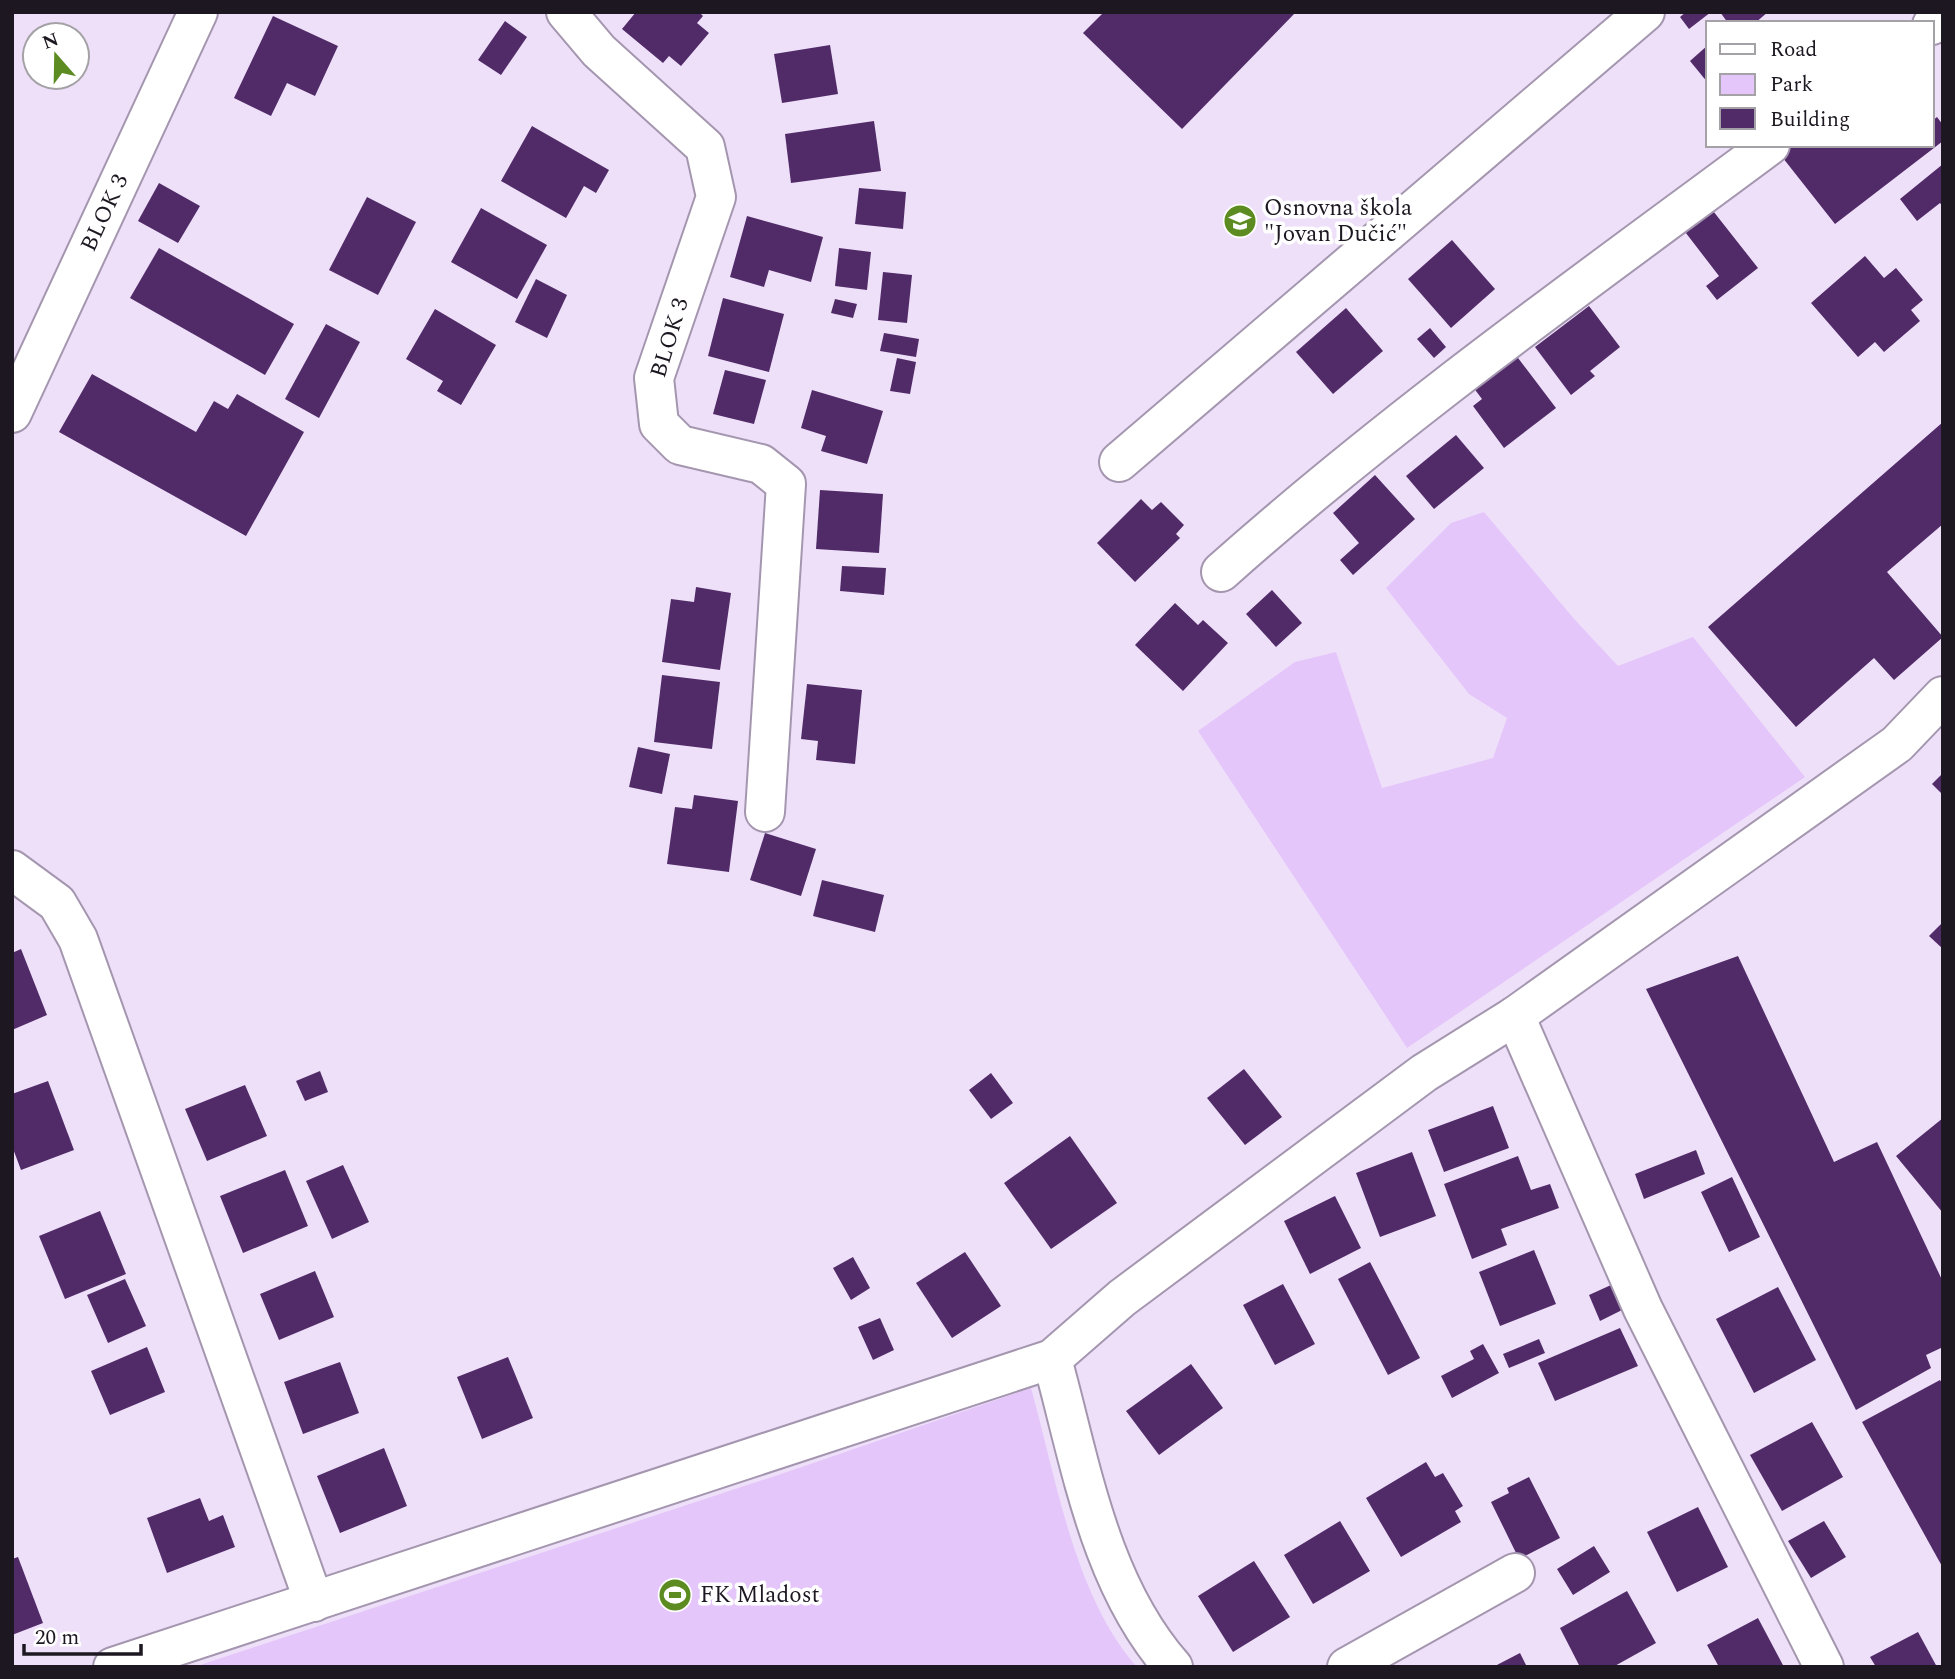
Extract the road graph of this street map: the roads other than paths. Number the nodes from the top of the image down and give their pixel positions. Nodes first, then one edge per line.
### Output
1 (198, 12) edge
2 (566, 12) edge
3 (1644, 12) edge
4 (1767, 147) edge
5 (12, 413) edge
6 (1119, 462) dead end
7 (1221, 572) dead end
8 (1943, 696) edge
9 (765, 812) dead end
10 (12, 870) edge
11 (1516, 1016) junction
12 (1052, 1359) junction
13 (1515, 1573) dead end
14 (314, 1602) junction
15 (113, 1667) edge
16 (1173, 1667) edge
17 (1347, 1667) edge
18 (1824, 1667) edge

1 - 5 street, BLOK 3
2 - 9 street, BLOK 3
3 - 6 street
4 - 7 street
8 - 11 street
10 - 14 street
11 - 12 street
11 - 18 street
12 - 14 street
12 - 16 street
13 - 17 street
14 - 15 street

